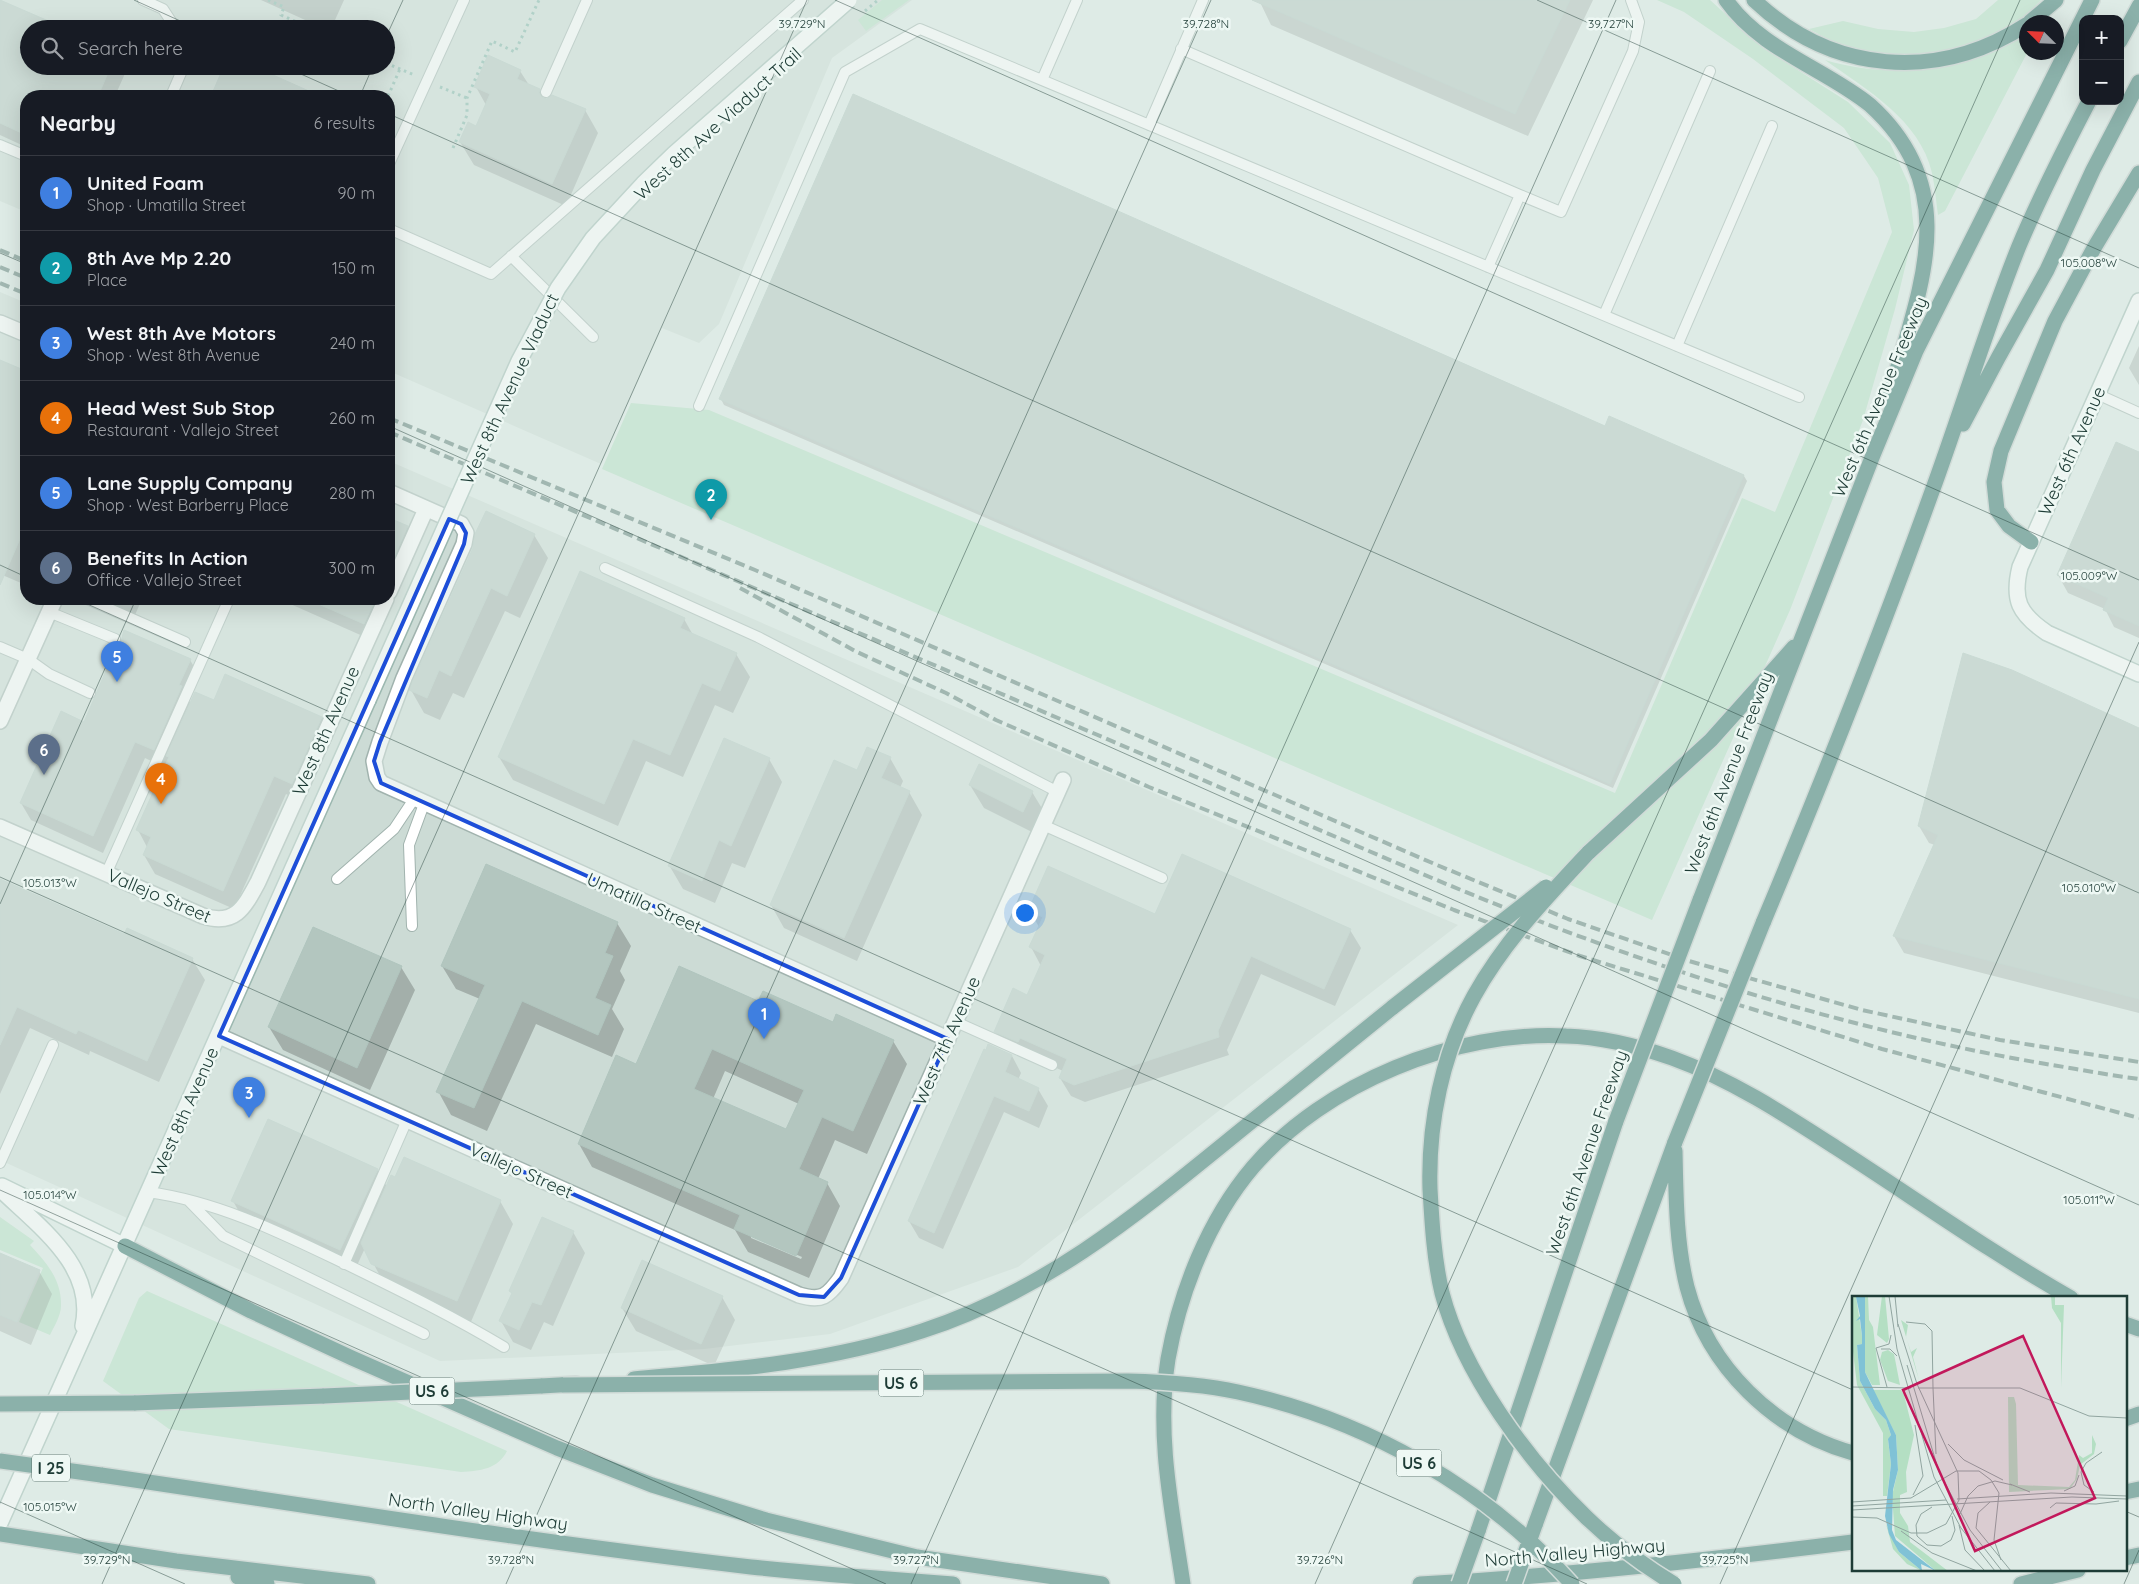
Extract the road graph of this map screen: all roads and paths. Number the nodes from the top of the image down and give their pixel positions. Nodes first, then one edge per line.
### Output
1 (143, 0) edge
2 (268, 0) edge
3 (464, 0) edge
4 (539, 0) edge
5 (587, 0) edge
6 (803, 0) edge
7 (849, 0) edge
8 (878, 0) edge
9 (1078, 0) edge
10 (1202, 0) edge
11 (1631, 0) edge
12 (1726, 0) edge
13 (1754, 0) edge
14 (2056, 0) edge
15 (2092, 0) edge
16 (2139, 6) edge
17 (863, 13) dead end
18 (2038, 15) edge
19 (170, 20) edge
20 (292, 20) edge
21 (2019, 28) edge
22 (2124, 34) edge
23 (1181, 50) junction
24 (400, 69) dead end
25 (1710, 71) dead end
26 (180, 75) edge
27 (1042, 80) junction
28 (2139, 82) edge
29 (174, 90) edge
30 (391, 90) edge
31 (546, 92) dead end
32 (2086, 105) edge
33 (1149, 125) junction
34 (1772, 126) dead end
35 (0, 145) edge
36 (453, 148) dead end
37 (395, 151) edge
38 (20, 153) edge
39 (2139, 173) edge
40 (1520, 195) junction
41 (395, 232) edge
42 (511, 256) junction
43 (1488, 267) junction
44 (2139, 301) edge
45 (1604, 316) junction
46 (0, 324) edge
47 (20, 332) edge
48 (593, 336) dead end
49 (1677, 346) junction
50 (2097, 394) junction
51 (1799, 397) dead end
52 (698, 406) dead end
53 (2139, 413) edge
54 (1873, 455) junction
55 (1940, 470) junction
56 (395, 495) edge
57 (426, 509) junction
58 (2031, 542) junction
59 (605, 568) dead end
60 (395, 579) edge
61 (52, 605) edge
62 (101, 605) edge
63 (226, 605) edge
64 (383, 605) edge
65 (1802, 638) junction
66 (115, 640) dead end
67 (185, 642) dead end
68 (0, 647) edge
69 (28, 659) junction
70 (2139, 674) edge
71 (90, 693) dead end
72 (368, 700) joint
73 (0, 721) edge
74 (1060, 786) joint
75 (419, 801) junction
76 (1043, 825) junction
77 (0, 827) edge
78 (1588, 853) junction
79 (106, 874) junction
80 (1162, 878) dead end
81 (337, 879) dead end
82 (236, 914) joint
83 (412, 926) dead end
84 (956, 1022) junction
85 (219, 1036) junction
86 (948, 1039) junction
87 (53, 1045) dead end
88 (1052, 1065) dead end
89 (407, 1120) junction
90 (1675, 1142) junction
91 (0, 1163) edge
92 (0, 1185) edge
93 (0, 1189) edge
94 (148, 1192) junction
95 (187, 1199) junction
96 (125, 1246) junction
97 (344, 1264) junction
98 (2068, 1296) edge
99 (824, 1297) joint
100 (2126, 1324) edge
101 (2139, 1329) edge
102 (424, 1334) dead end
103 (79, 1347) junction
104 (504, 1347) dead end
105 (563, 1385) junction
106 (0, 1404) edge
107 (2139, 1414) edge
108 (2126, 1419) edge
109 (1852, 1453) edge
110 (0, 1461) edge
111 (2139, 1489) edge
112 (2126, 1492) edge
113 (0, 1524) edge
114 (0, 1534) edge
115 (1852, 1542) edge
116 (2139, 1555) edge
117 (2126, 1558) edge
118 (176, 1561) junction
119 (2070, 1572) edge
120 (267, 1584) edge
121 (368, 1584) edge
122 (953, 1584) edge
123 (1102, 1584) edge
124 (1183, 1584) edge
125 (1420, 1584) edge
126 (1459, 1584) edge
127 (1514, 1584) edge
128 (1572, 1584) edge
129 (1674, 1584) edge
130 (2021, 1584) edge

1 - 19 lane
2 - 20 path
3 - 37 lane
4 - 36 path
5 - 31 lane
6 - 42 lane
7 - 72 street, West 8th Avenue Viaduct, bridge
8 - 17 path, bridge
9 - 27 lane
10 - 23 lane
11 - 40 lane
12 - 54 highway
13 - 21 highway
14 - 18 highway
15 - 54 highway, West 6th Avenue Freeway
16 - 22 highway
23 - 33 lane
23 - 40 lane
24 - 30 path
25 - 45 lane
26 - 29 lane
27 - 33 lane
27 - 52 lane
28 - 55 highway
32 - 55 highway
33 - 43 lane
34 - 49 lane
35 - 38 lane
39 - 58 highway
40 - 43 lane
41 - 42 lane
42 - 48 lane
43 - 45 lane
44 - 50 street, West 6th Avenue
45 - 49 lane
46 - 47 street
49 - 51 lane
50 - 53 lane
50 - 58 street, West 6th Avenue
54 - 65 highway, West 6th Avenue Freeway
55 - 90 highway, bridge
56 - 57 street
57 - 60 street
57 - 75 street, Umatilla Street
58 - 70 street, West 6th Avenue
59 - 74 lane
61 - 66 lane
61 - 69 street
62 - 67 lane
63 - 79 lane
64 - 82 street, West 8th Avenue
65 - 78 highway
65 - 126 highway, West 6th Avenue Freeway, bridge
68 - 69 lane
69 - 71 lane
69 - 73 street
72 - 85 street, West 8th Avenue
74 - 76 street, West 7th Avenue
75 - 81 lane
75 - 83 lane
75 - 86 street, Umatilla Street
76 - 80 lane
76 - 84 street, West 7th Avenue
77 - 79 street, Vallejo Street
78 - 105 highway, bridge
78 - 129 highway, bridge
79 - 82 street, Vallejo Street
84 - 86 street, West 7th Avenue
84 - 88 lane
85 - 89 street, Vallejo Street
85 - 94 street, West 8th Avenue
86 - 99 street, West 7th Avenue
87 - 91 lane
89 - 97 lane
89 - 99 street, Vallejo Street
90 - 109 highway
90 - 127 highway, bridge
92 - 96 street
93 - 103 street
94 - 95 lane
94 - 96 street, West 8th Avenue
95 - 97 lane
95 - 102 lane
96 - 103 street, West 8th Avenue
96 - 123 highway
97 - 104 lane
98 - 124 highway
100 - 101 highway
103 - 113 street, West 8th Avenue
105 - 106 highway, US 6, bridge
105 - 128 highway, US 6, bridge
107 - 108 highway
110 - 122 highway, North Valley Highway / I 25, bridge
111 - 112 highway
114 - 118 highway
115 - 125 highway, North Valley Highway
116 - 117 highway
118 - 120 highway
118 - 121 highway
119 - 130 highway

